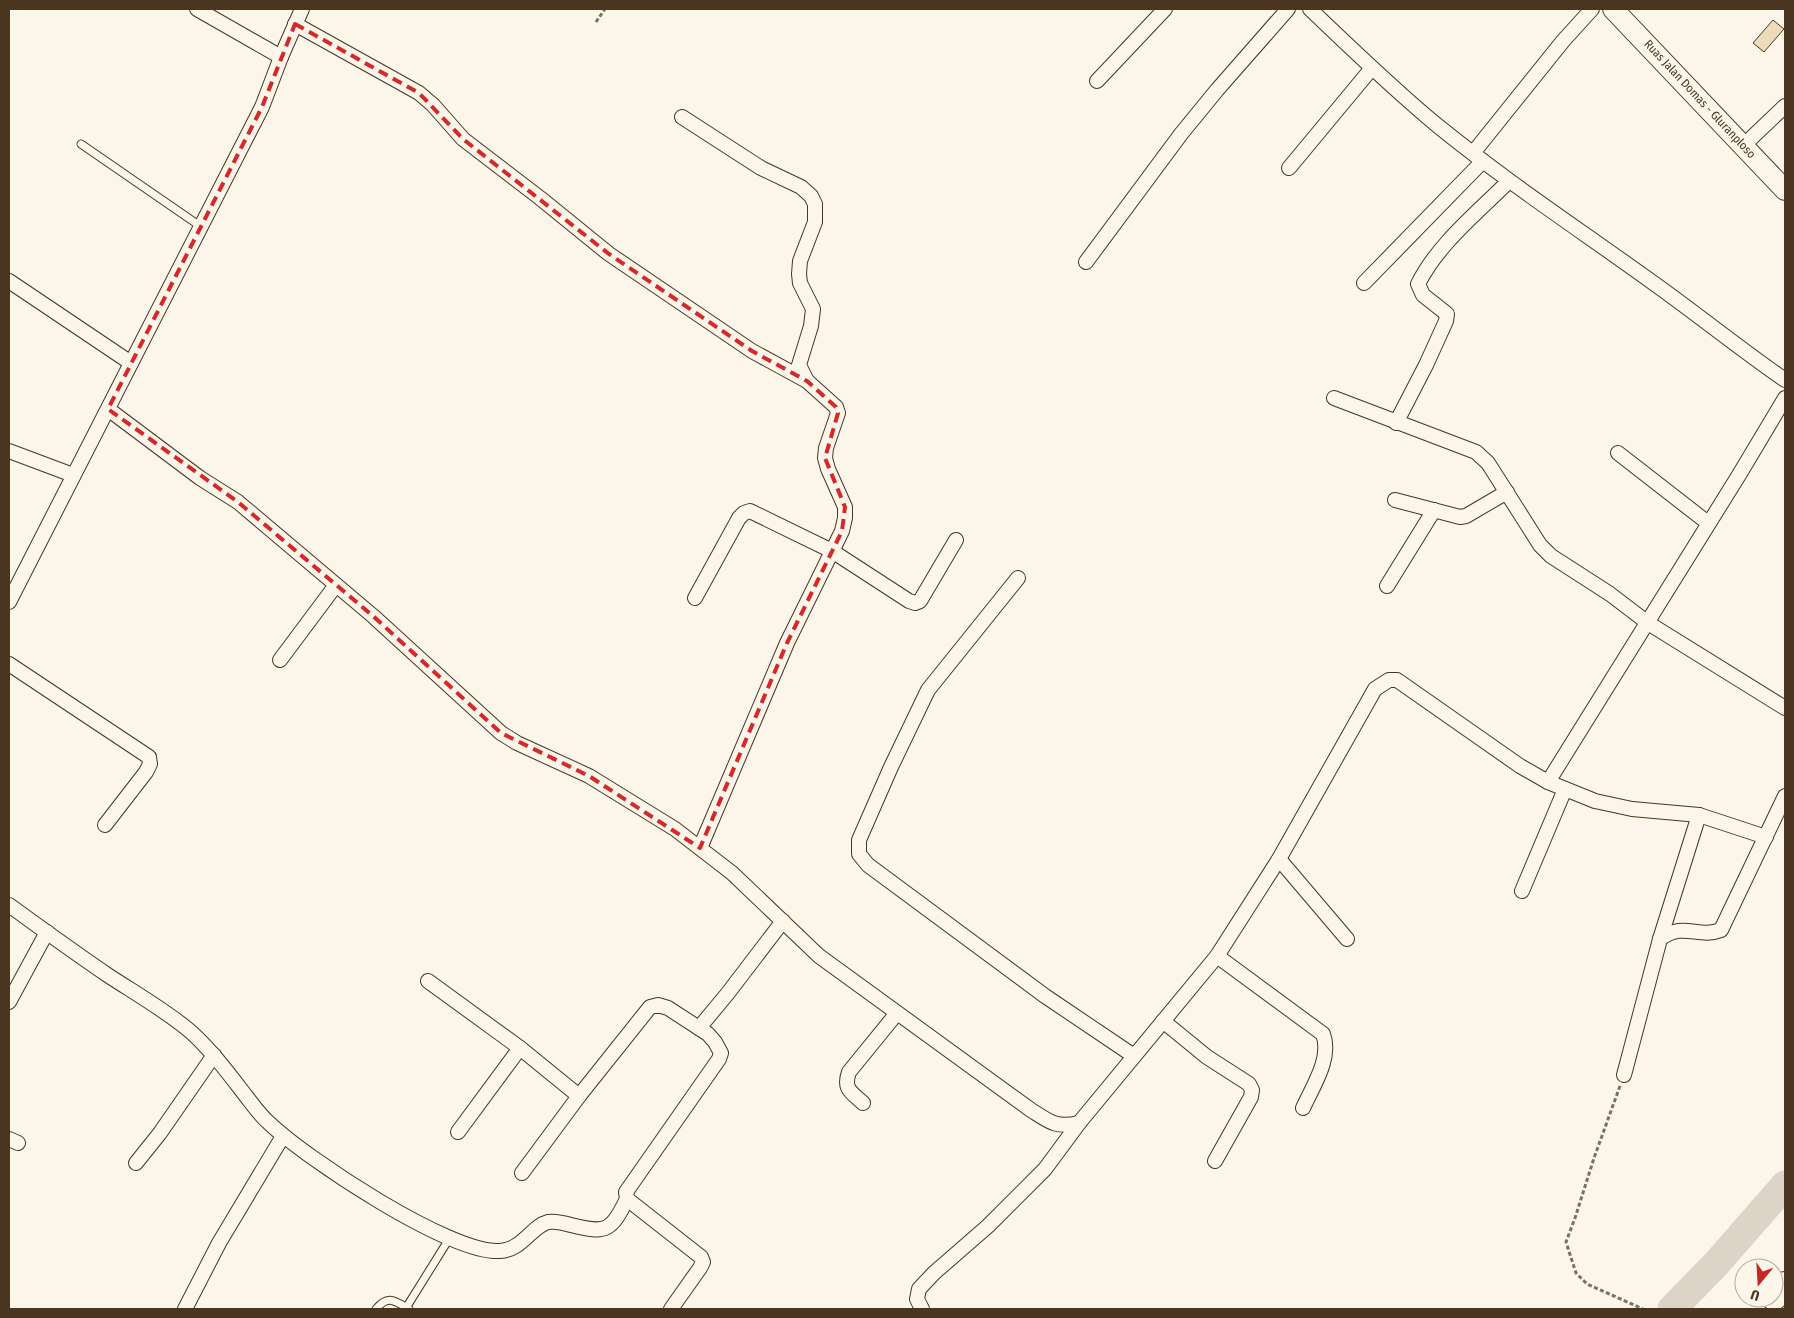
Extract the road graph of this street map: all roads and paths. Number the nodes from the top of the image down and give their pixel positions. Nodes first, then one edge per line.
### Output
1 (197, 9) edge
2 (302, 9) edge
3 (605, 9) edge
4 (1165, 9) edge
5 (1288, 9) edge
6 (1310, 9) edge
7 (1592, 9) edge
8 (1613, 9) edge
9 (596, 22) dead end
10 (295, 24) junction
11 (281, 57) junction
12 (1372, 68) junction
13 (1097, 81) dead end
14 (1785, 106) edge
15 (682, 117) dead end
16 (81, 144) dead end
17 (1744, 145) junction
18 (1478, 157) junction
19 (1289, 168) dead end
20 (1509, 181) junction
21 (1785, 190) edge
22 (200, 226) junction
23 (1086, 262) dead end
24 (9, 281) edge
25 (1364, 283) dead end
26 (131, 363) junction
27 (1785, 380) edge
28 (807, 381) junction
29 (1334, 398) dead end
30 (1785, 398) edge
31 (108, 409) junction
32 (1396, 423) junction
33 (9, 451) edge
34 (1618, 453) dead end
35 (73, 475) junction
36 (1508, 492) junction
37 (1394, 500) dead end
38 (1434, 510) junction
39 (1708, 523) junction
40 (956, 540) dead end
41 (832, 551) junction
42 (1018, 578) dead end
43 (336, 585) junction
44 (1387, 586) dead end
45 (696, 598) dead end
46 (9, 602) edge
47 (1648, 622) junction
48 (280, 660) dead end
49 (9, 664) edge
50 (1785, 708) edge
51 (1548, 782) junction
52 (1565, 789) junction
53 (1785, 796) edge
54 (1699, 815) junction
55 (105, 826) dead end
56 (1766, 837) junction
57 (700, 848) junction
58 (1279, 859) junction
59 (1522, 891) dead end
60 (9, 905) edge
61 (783, 921) junction
62 (47, 932) junction
63 (1347, 939) dead end
64 (1660, 939) junction
65 (1217, 956) junction
66 (428, 981) dead end
67 (9, 1002) edge
68 (897, 1013) junction
69 (1163, 1021) junction
70 (699, 1028) junction
71 (520, 1048) junction
72 (214, 1055) junction
73 (1134, 1056) junction
74 (1624, 1075) joint
75 (579, 1096) junction
76 (863, 1103) dead end
77 (1303, 1108) dead end
78 (1079, 1124) junction
79 (458, 1132) dead end
80 (283, 1136) junction
81 (1215, 1161) dead end
82 (136, 1163) dead end
83 (522, 1173) dead end
84 (627, 1199) junction
85 (449, 1238) junction
86 (408, 1308) edge
87 (185, 1309) edge
88 (376, 1309) edge
89 (672, 1309) edge
90 (922, 1309) edge
91 (1643, 1309) edge

1 - 11 street
2 - 10 street
3 - 9 path
4 - 13 street
5 - 23 street
6 - 12 street
7 - 18 street
8 - 17 main road, Ruas Jalan Domas - Gluranploso
10 - 11 street
10 - 28 street
11 - 22 street
12 - 18 street
12 - 19 street
14 - 17 street
15 - 28 street
16 - 22 lane
17 - 21 main road, Ruas Jalan Domas - Gluranploso
18 - 20 street
18 - 25 street
20 - 27 street
20 - 32 street
22 - 26 street
24 - 26 street
26 - 31 street
28 - 41 street
29 - 32 street
30 - 39 street
31 - 35 street
31 - 43 street
32 - 36 street
33 - 35 street
34 - 39 street
35 - 46 street
36 - 38 street
36 - 47 street
37 - 38 street
38 - 44 street
39 - 47 street
40 - 41 street
41 - 45 street
41 - 57 street
42 - 73 street
43 - 48 street
43 - 57 street
47 - 50 street
47 - 51 street
49 - 55 street
51 - 52 street
51 - 58 street
52 - 54 street
52 - 59 street
53 - 56 street
54 - 56 street
54 - 64 street
56 - 64 street
57 - 61 street
58 - 63 street
58 - 65 street
60 - 62 street
61 - 68 street
61 - 70 street
62 - 67 street
62 - 72 street
64 - 74 street
65 - 69 street
65 - 77 street
66 - 71 street
68 - 76 street
68 - 78 street
69 - 73 street
69 - 81 street
70 - 75 street
70 - 84 street
71 - 75 street
71 - 79 street
72 - 80 street
72 - 82 street
73 - 78 street
74 - 91 path
75 - 83 street
78 - 90 street
80 - 85 street
80 - 87 street
84 - 85 street
84 - 89 street
85 - 86 lane
86 - 88 lane

